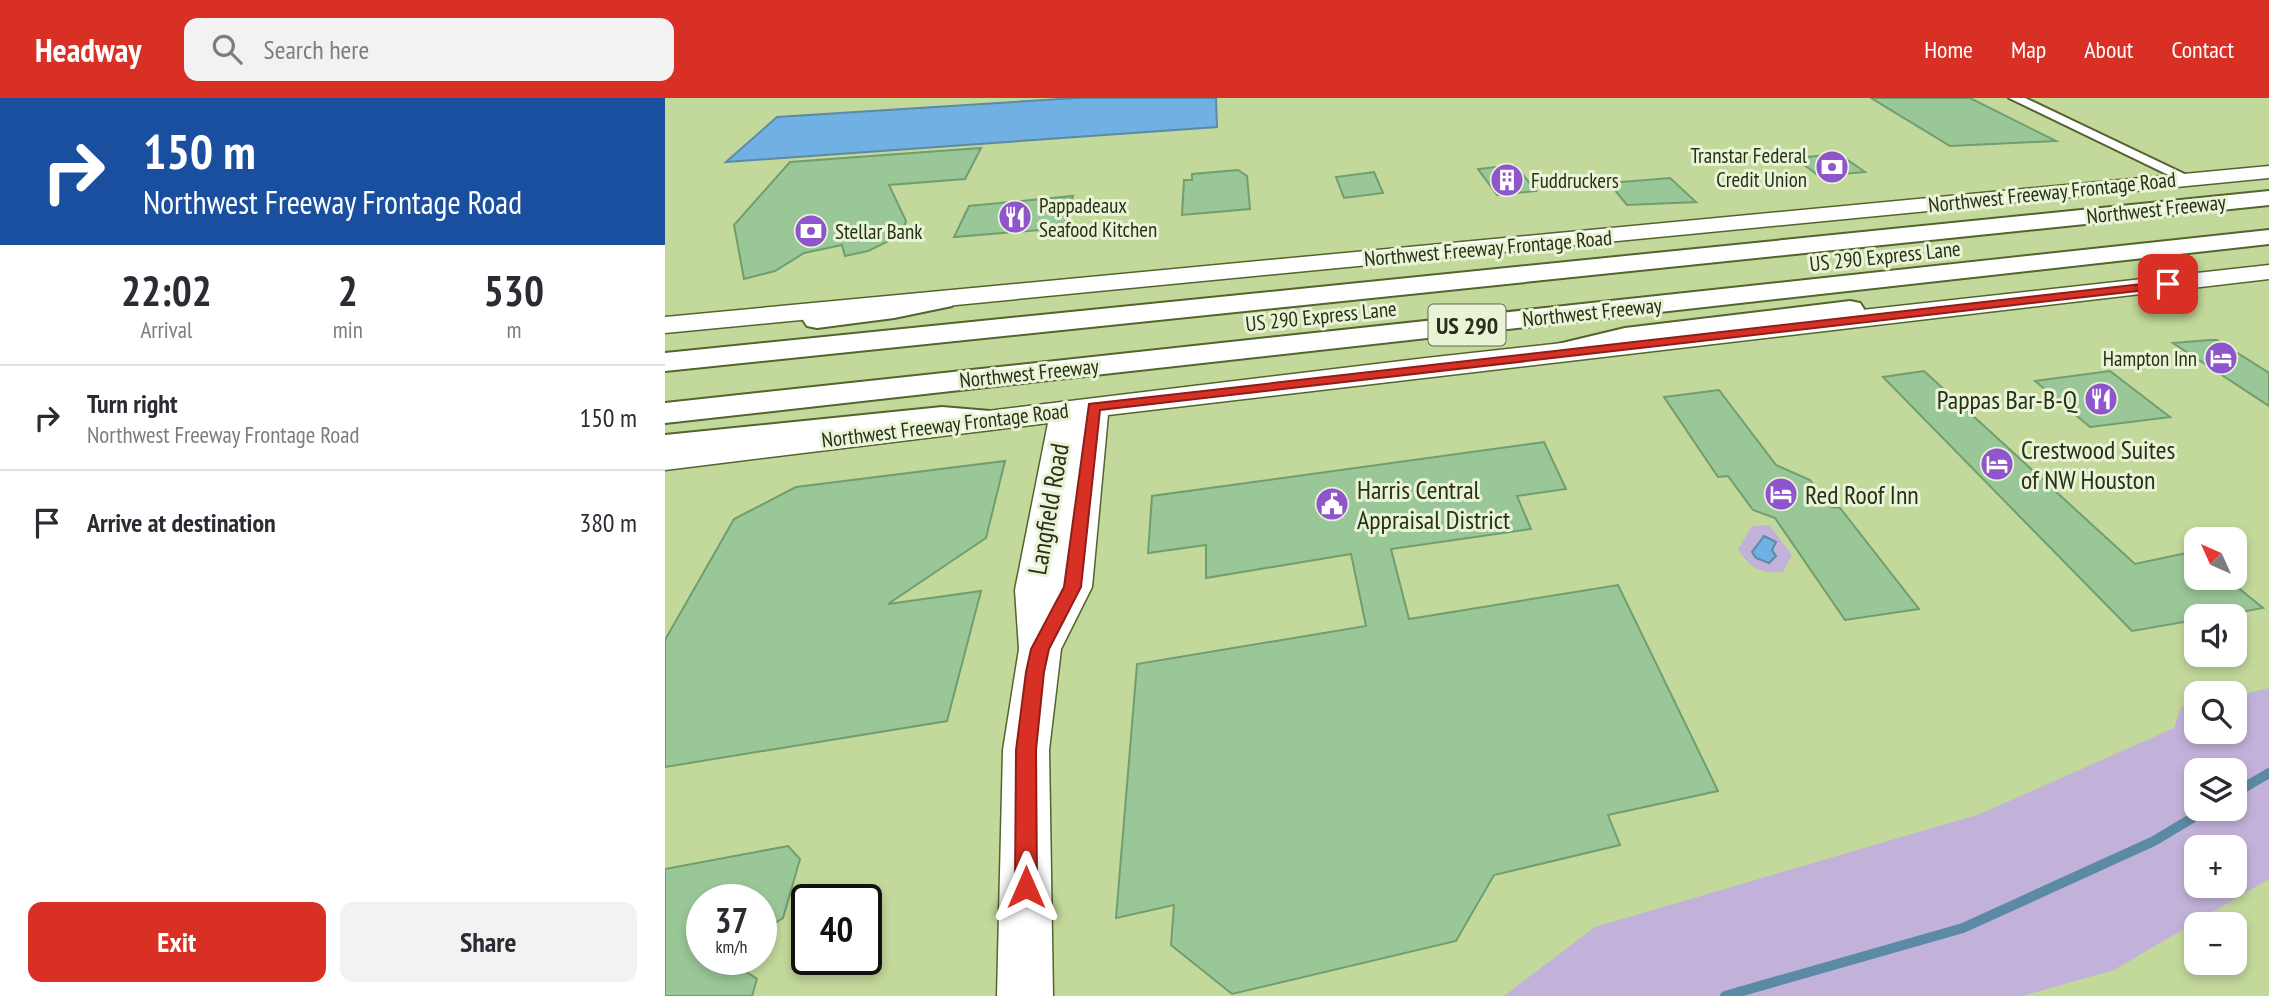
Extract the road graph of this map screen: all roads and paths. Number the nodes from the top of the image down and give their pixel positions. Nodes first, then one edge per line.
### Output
1 (2015, 98) edge
2 (2041, 98) edge
3 (2080, 116) junction
4 (2059, 117) junction
5 (2269, 172) edge
6 (2211, 177) junction
7 (2188, 179) junction
8 (2269, 181) edge
9 (2269, 198) edge
10 (1867, 212) junction
11 (2269, 216) edge
12 (2269, 237) edge
13 (2269, 258) edge
14 (2269, 272) edge
15 (941, 300) junction
16 (665, 324) edge
17 (665, 335) edge
18 (1563, 351) junction
19 (665, 362) edge
20 (665, 386) edge
21 (1079, 409) junction
22 (665, 413) edge
23 (990, 419) junction
24 (665, 445) edge
25 (665, 460) edge
26 (1025, 996) edge

1 - 4 street
2 - 3 street
3 - 4 street
3 - 6 street
4 - 7 street
5 - 6 main road, Northwest Freeway Frontage Road
6 - 7 main road, Northwest Freeway Frontage Road
7 - 10 main road, Northwest Freeway Frontage Road
8 - 10 highway
9 - 19 highway, Northwest Freeway / US 290
10 - 15 main road, Northwest Freeway Frontage Road
11 - 20 highway, US 290 Express Lane
12 - 22 highway, Northwest Freeway / US 290
13 - 18 highway
14 - 18 main road, Northwest Freeway Frontage Road
15 - 16 main road, Northwest Freeway Frontage Road
15 - 17 highway
18 - 21 main road, Northwest Freeway Frontage Road
21 - 23 main road, Northwest Freeway Frontage Road
21 - 26 main road, Langfield Road
23 - 24 highway
23 - 25 main road, Northwest Freeway Frontage Road

